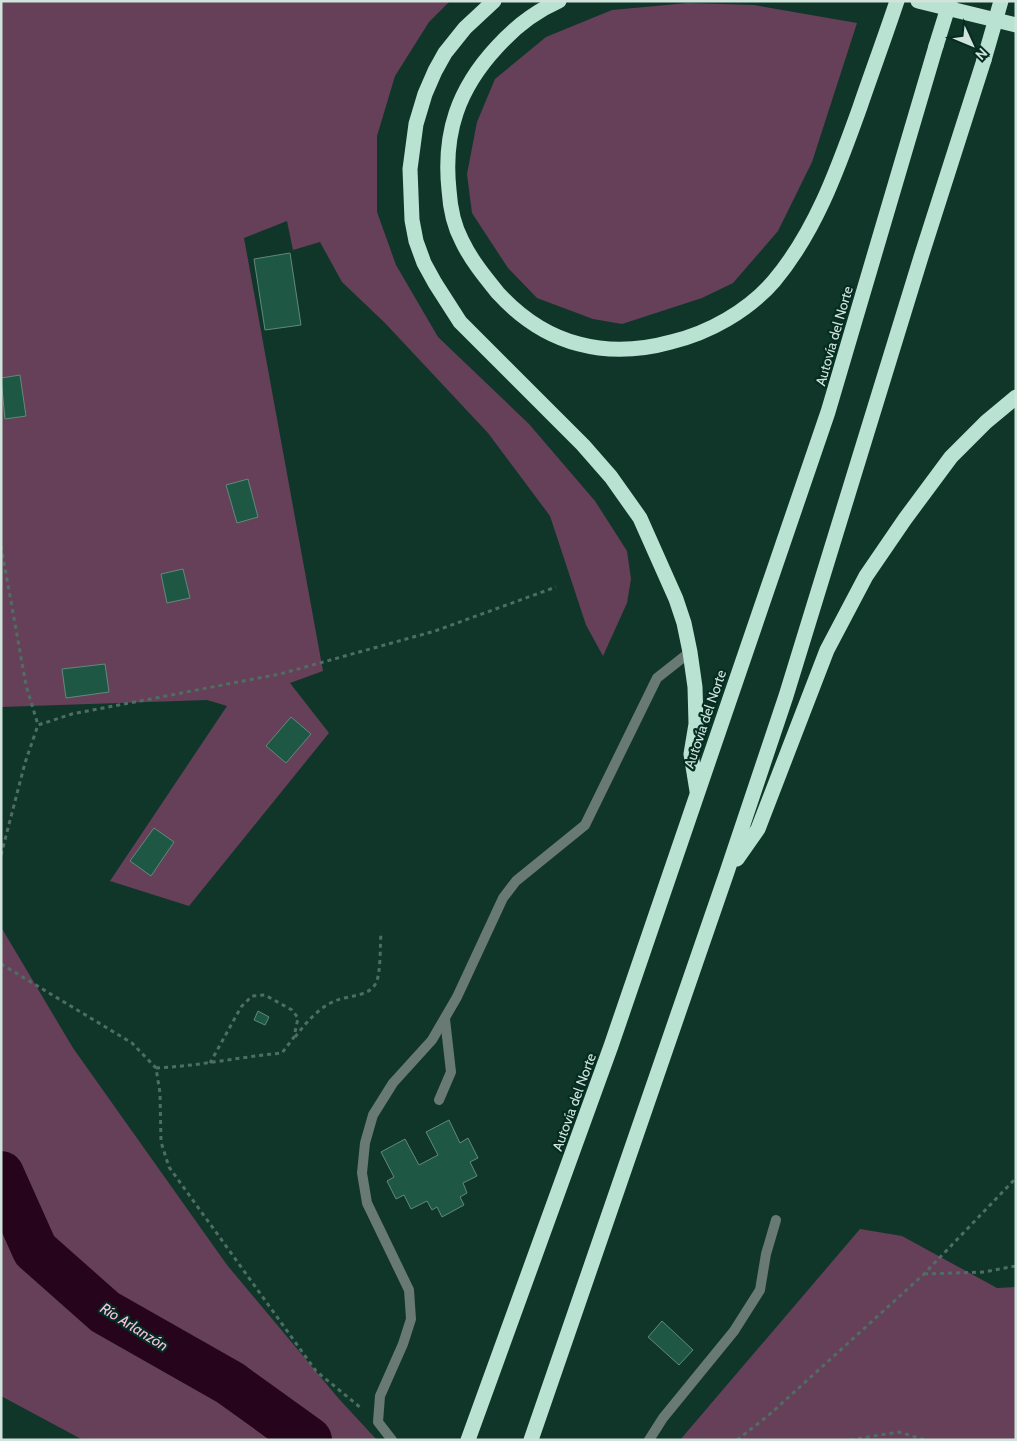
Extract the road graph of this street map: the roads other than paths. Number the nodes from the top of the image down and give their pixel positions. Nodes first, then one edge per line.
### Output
1 (494, 1) edge
2 (559, 1) edge
3 (897, 1) edge
4 (918, 1) edge
5 (950, 1) edge
6 (1001, 1) edge
7 (1016, 26) edge
8 (1016, 397) edge
9 (690, 652) junction
10 (697, 793) junction
11 (727, 872) junction
12 (445, 1019) junction
13 (439, 1100) dead end
14 (776, 1220) dead end
15 (392, 1440) edge
16 (468, 1440) edge
17 (531, 1440) edge
18 (649, 1440) edge

1 - 9 highway
2 - 3 highway
4 - 7 highway
5 - 10 highway, Autovía del Norte, bridge
6 - 11 highway, bridge
8 - 11 highway
9 - 10 highway
9 - 12 lane
10 - 16 highway, Autovía del Norte
11 - 17 highway
12 - 13 lane
12 - 15 lane
14 - 18 lane

